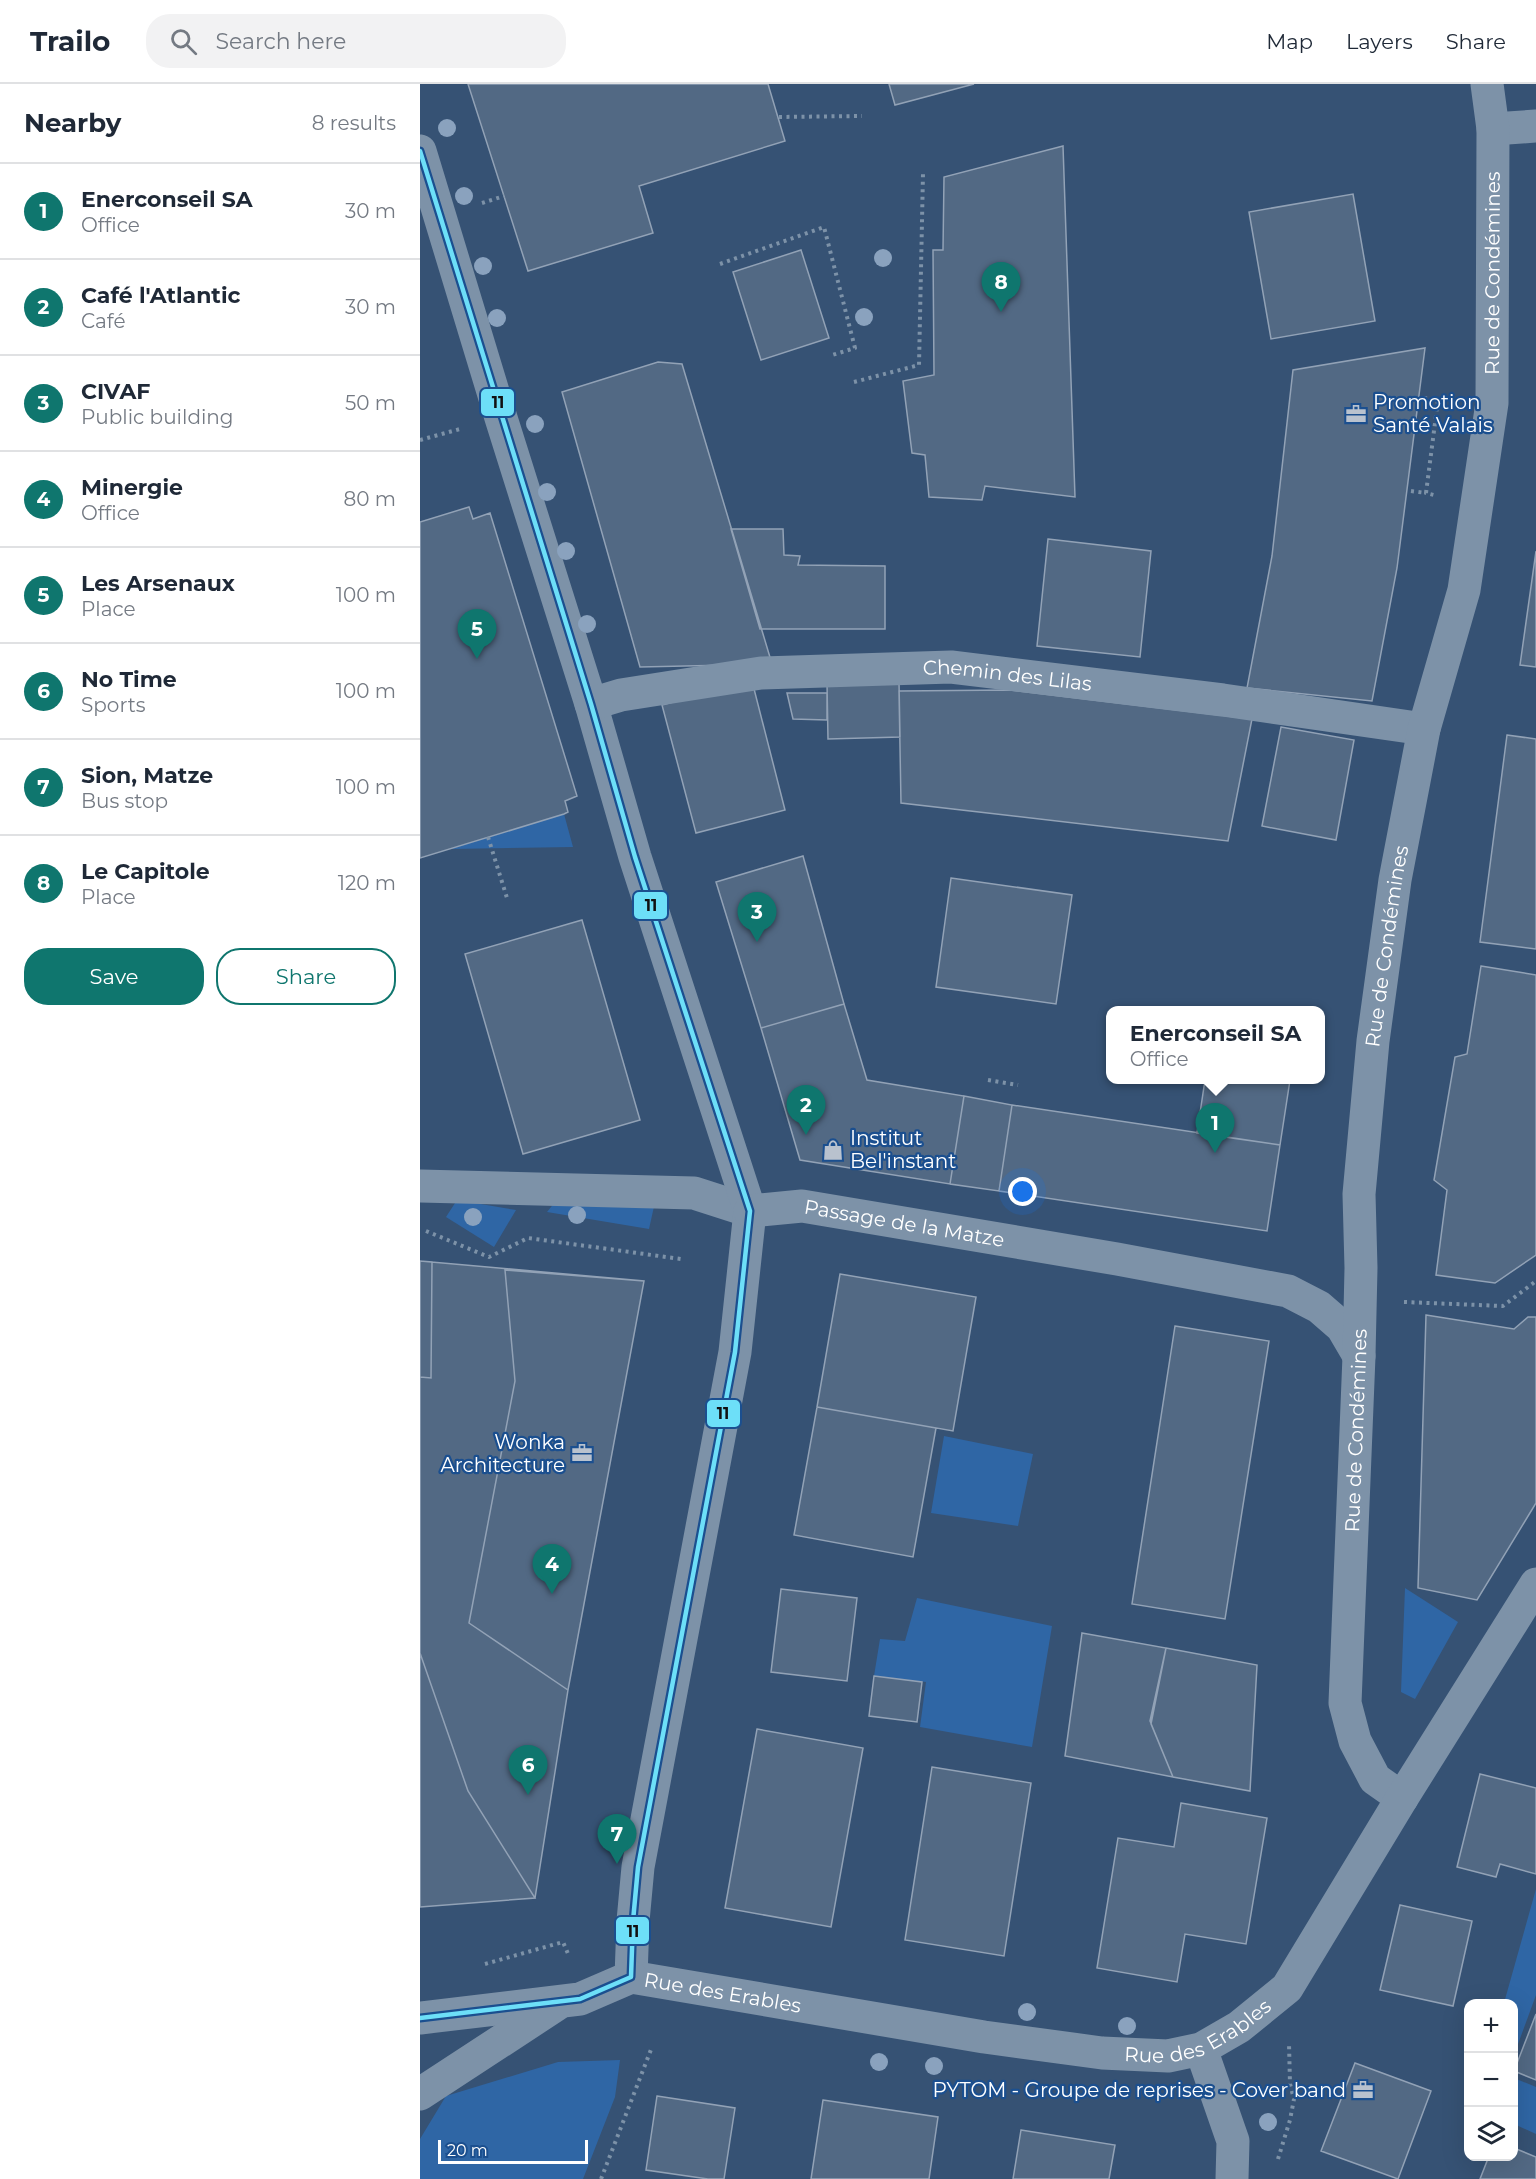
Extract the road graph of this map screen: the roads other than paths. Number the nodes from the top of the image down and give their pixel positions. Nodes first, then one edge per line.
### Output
1 (1487, 84) edge
2 (1536, 126) edge
3 (1493, 129) junction
4 (420, 151) edge
5 (591, 704) junction
6 (1424, 729) junction
7 (420, 1186) edge
8 (750, 1211) junction
9 (1359, 1356) junction
10 (1536, 1584) edge
11 (1402, 1798) junction
12 (631, 1977) junction
13 (560, 2002) junction
14 (420, 2018) edge
15 (1201, 2049) junction
16 (420, 2094) edge
17 (1232, 2179) edge

1 - 3 street, Rue de Condémines
2 - 3 street
3 - 6 street, Rue de Condémines
4 - 5 street
5 - 6 street, Chemin des Lilas
5 - 8 street
6 - 9 street, Rue de Condémines
7 - 8 street, Passage de la Matze
8 - 9 street, Passage de la Matze
8 - 12 street
9 - 11 street, Rue de Condémines
10 - 11 street, Rue des Erables
11 - 15 street, Rue des Erables
12 - 13 street
12 - 15 street, Rue des Erables
13 - 14 street
13 - 16 street
15 - 17 street

